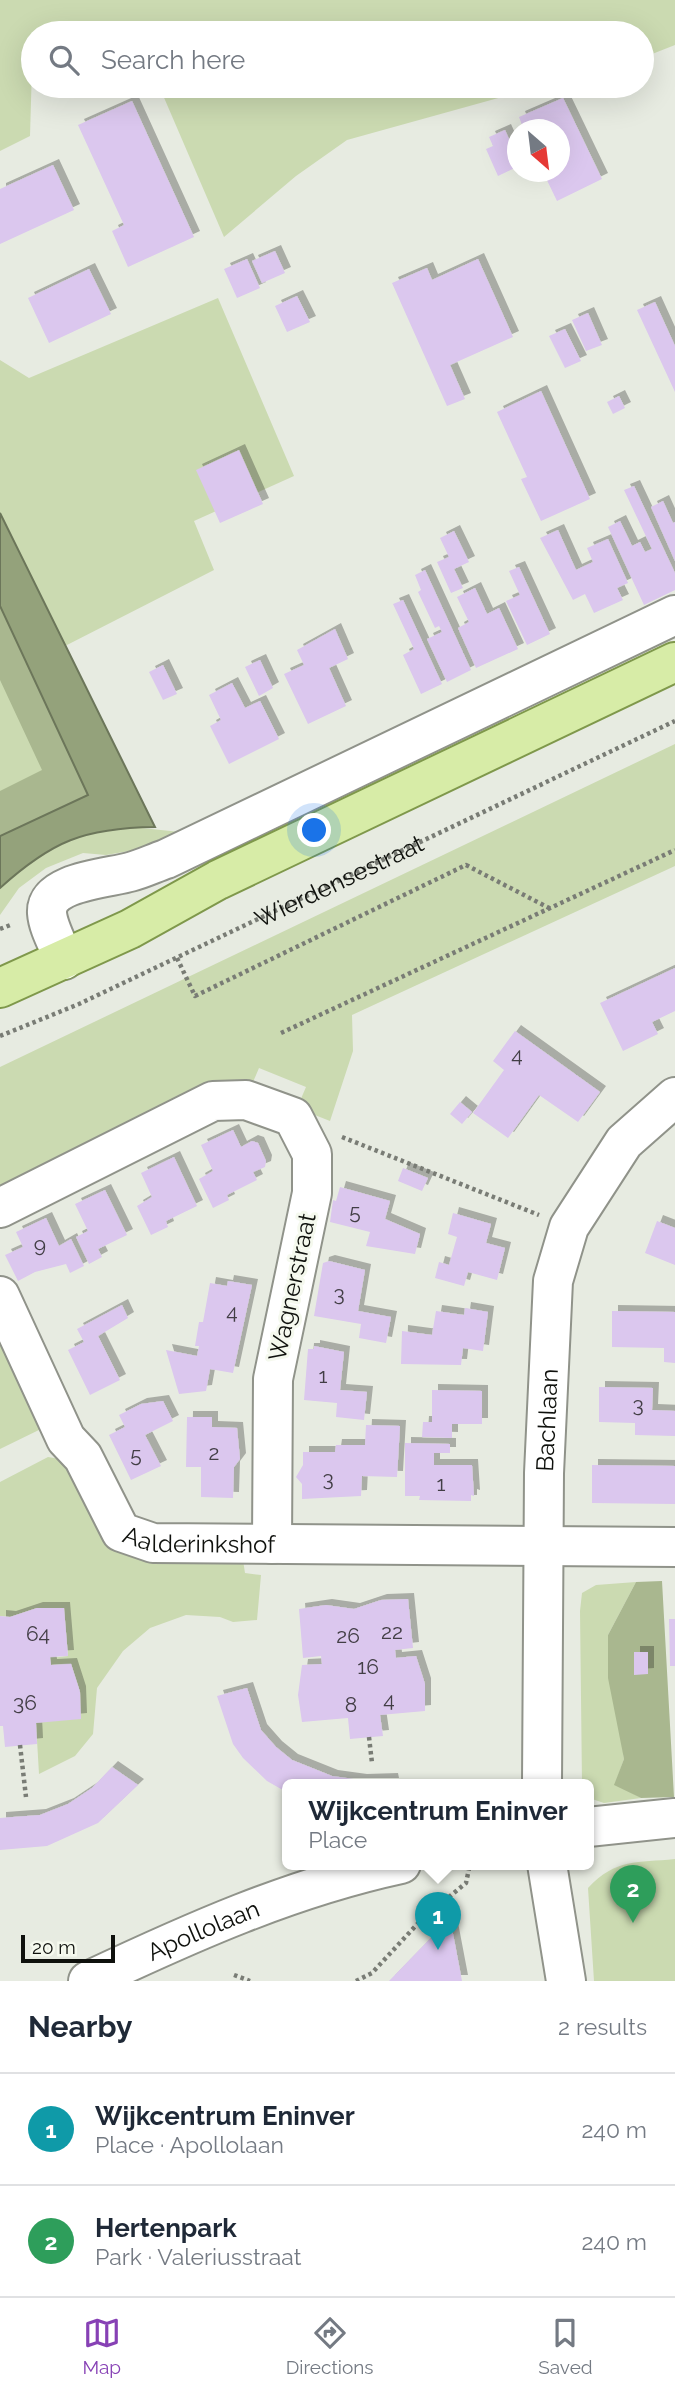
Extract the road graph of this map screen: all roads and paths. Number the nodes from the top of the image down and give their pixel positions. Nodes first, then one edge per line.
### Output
1 (675, 615) edge
2 (675, 662) edge
3 (675, 721) edge
4 (675, 850) edge
5 (551, 909) junction
6 (61, 951) junction
7 (177, 958) junction
8 (0, 964) edge
9 (0, 988) edge
10 (281, 1033) dead end
11 (0, 1036) edge
12 (675, 1097) edge
13 (293, 1117) junction
14 (0, 1208) edge
15 (569, 1227) junction
16 (0, 1296) edge
17 (271, 1544) junction
18 (545, 1545) junction
19 (675, 1547) edge
20 (369, 1737) dead end
21 (20, 1745) dead end
22 (372, 1763) dead end
23 (542, 1779) edge
24 (26, 1797) dead end
25 (675, 1818) edge
26 (594, 1826) edge
27 (375, 1870) edge
28 (469, 1870) edge
29 (548, 1870) edge
30 (234, 1975) dead end
31 (88, 1981) edge
32 (250, 1981) edge
33 (356, 1981) edge
34 (566, 1981) edge

1 - 6 street
2 - 6 main road
3 - 7 path, Wierdensestraat
4 - 5 path
5 - 7 path
5 - 10 path
6 - 8 main road
6 - 9 main road
7 - 11 path, Wierdensestraat
12 - 15 street, Bachlaan
13 - 14 street
13 - 15 path
13 - 17 street, Wagnerstraat
15 - 18 street, Bachlaan
16 - 17 street, Aalderinkshof
17 - 18 street, Aalderinkshof
18 - 19 street, Aalderinkshof
18 - 23 street, Bachlaan
20 - 22 path
21 - 24 path
25 - 26 street
27 - 31 street, Apollolaan
28 - 33 path
29 - 34 street
30 - 32 path

